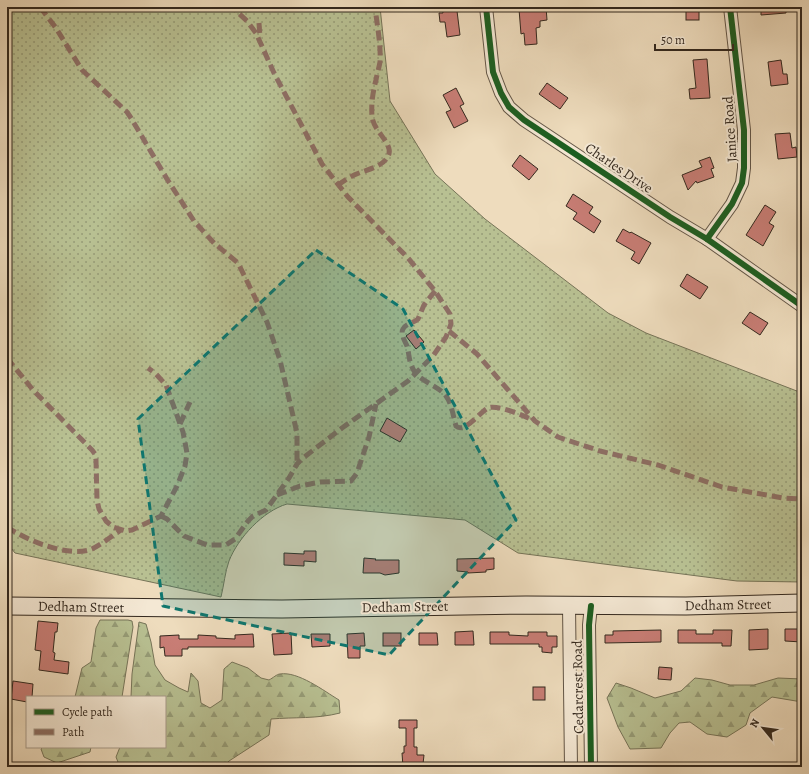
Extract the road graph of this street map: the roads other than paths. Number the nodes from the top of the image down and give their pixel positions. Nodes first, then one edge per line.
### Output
1 (486, 7) edge
2 (730, 7) edge
3 (707, 239) junction
4 (802, 306) edge
5 (802, 603) edge
6 (7, 606) edge
7 (569, 606) junction
8 (591, 606) junction
9 (571, 767) edge
10 (591, 767) edge

1 - 3 street, Charles Drive
2 - 3 street, Janice Road
3 - 4 street, Charles Drive
5 - 8 main road, Dedham Street
6 - 7 main road, Dedham Street
7 - 8 main road, Dedham Street
7 - 9 street, Cedarcrest Road
8 - 10 street, Cedarcrest Road

